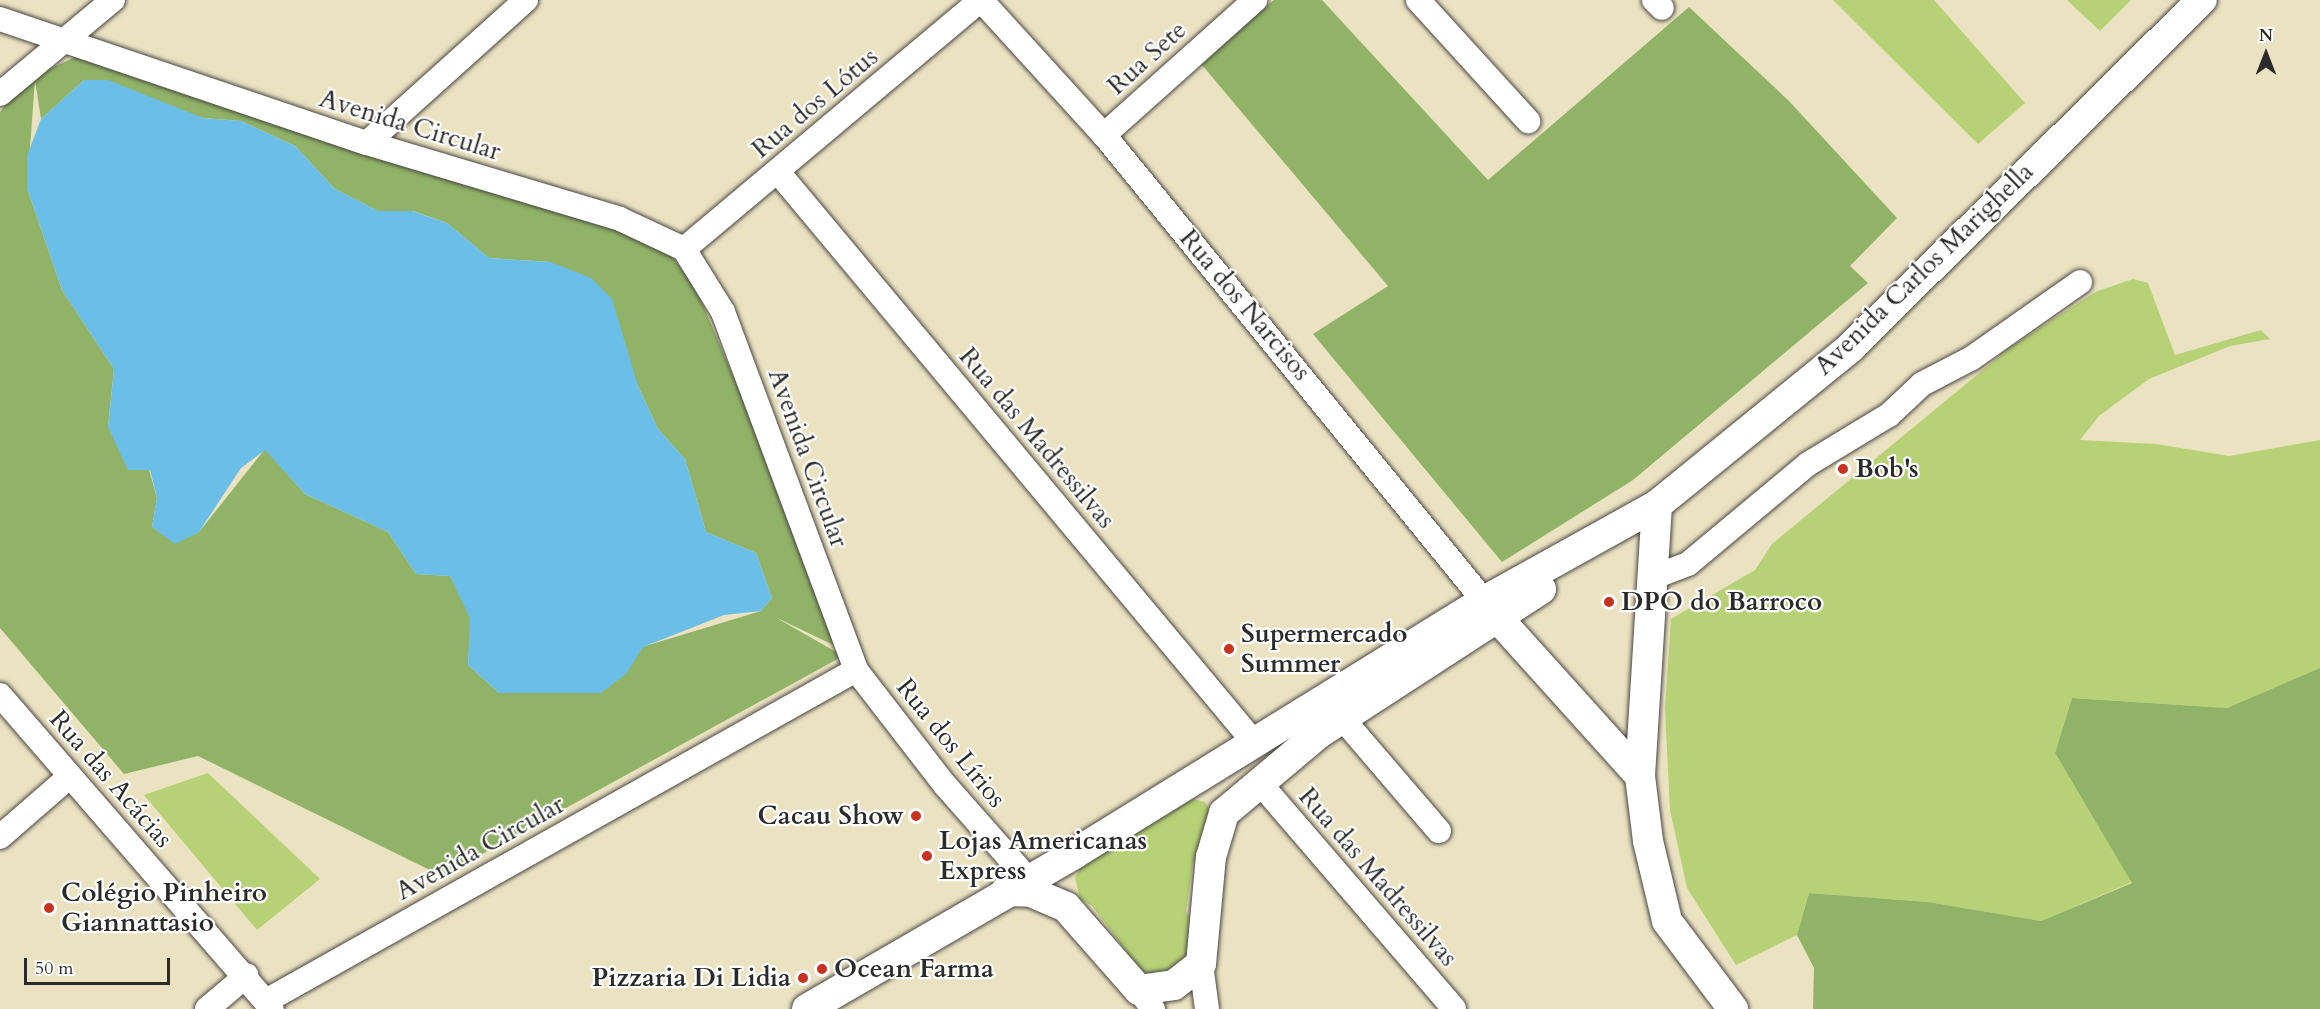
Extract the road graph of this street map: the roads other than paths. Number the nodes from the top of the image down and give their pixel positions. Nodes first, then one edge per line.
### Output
1 (114, 0) edge
2 (526, 0) edge
3 (981, 0) edge
4 (1255, 0) edge
5 (1418, 0) edge
6 (2202, 0) edge
7 (0, 19) edge
8 (67, 42) junction
9 (0, 94) edge
10 (1528, 121) dead end
11 (1104, 135) junction
12 (367, 142) junction
13 (778, 172) junction
14 (684, 249) junction
15 (2080, 282) dead end
16 (1657, 505) junction
17 (1653, 577) junction
18 (1489, 610) junction
19 (856, 670) junction
20 (0, 695) edge
21 (1342, 718) junction
22 (1252, 740) junction
23 (1640, 776) junction
24 (69, 777) junction
25 (1193, 778) junction
26 (1259, 782) junction
27 (1224, 813) junction
28 (1439, 831) dead end
29 (0, 837) edge
30 (1074, 854) junction
31 (1017, 885) junction
32 (1066, 907) junction
33 (1201, 964) junction
34 (247, 975) junction
35 (1146, 999) edge
36 (269, 1005) edge
37 (207, 1009) edge
38 (807, 1009) edge
39 (1207, 1009) edge
40 (1454, 1009) edge
41 (1733, 1009) edge

1 - 8 street
2 - 12 street
3 - 11 street, Rua dos Narcisos
3 - 13 street, Rua dos Lótus
4 - 11 street, Rua Sete
5 - 10 street
6 - 16 main road, Avenida Carlos Marighella
7 - 8 street, Avenida Circular
8 - 9 street
8 - 12 street, Avenida Circular
11 - 18 street, Rua dos Narcisos
12 - 14 street, Avenida Circular
13 - 14 street, Rua dos Lótus
13 - 22 street, Rua das Madressilvas
14 - 19 street, Avenida Circular
15 - 17 street
16 - 17 main road
16 - 18 main road, Avenida Carlos Marighella
17 - 23 main road
18 - 21 main road, Avenida Carlos Marighella
18 - 22 main road, Avenida Carlos Marighella
18 - 23 main road
19 - 31 street, Rua dos Lírios
19 - 36 street, Avenida Circular
20 - 24 street, Rua das Acácias
21 - 26 main road, Avenida Carlos Marighella
21 - 28 street
22 - 25 main road, Avenida Carlos Marighella
23 - 41 main road
24 - 29 street
24 - 34 street, Rua das Acácias
25 - 27 main road
25 - 30 main road, Avenida Carlos Marighella
26 - 27 main road, Avenida Carlos Marighella
26 - 40 street, Rua das Madressilvas
27 - 33 main road
30 - 31 main road, Avenida Carlos Marighella
30 - 32 main road
31 - 32 main road
31 - 38 main road, Avenida Carlos Marighella
32 - 35 main road
33 - 35 main road
33 - 39 street
34 - 36 street, Rua das Acácias
34 - 37 street

